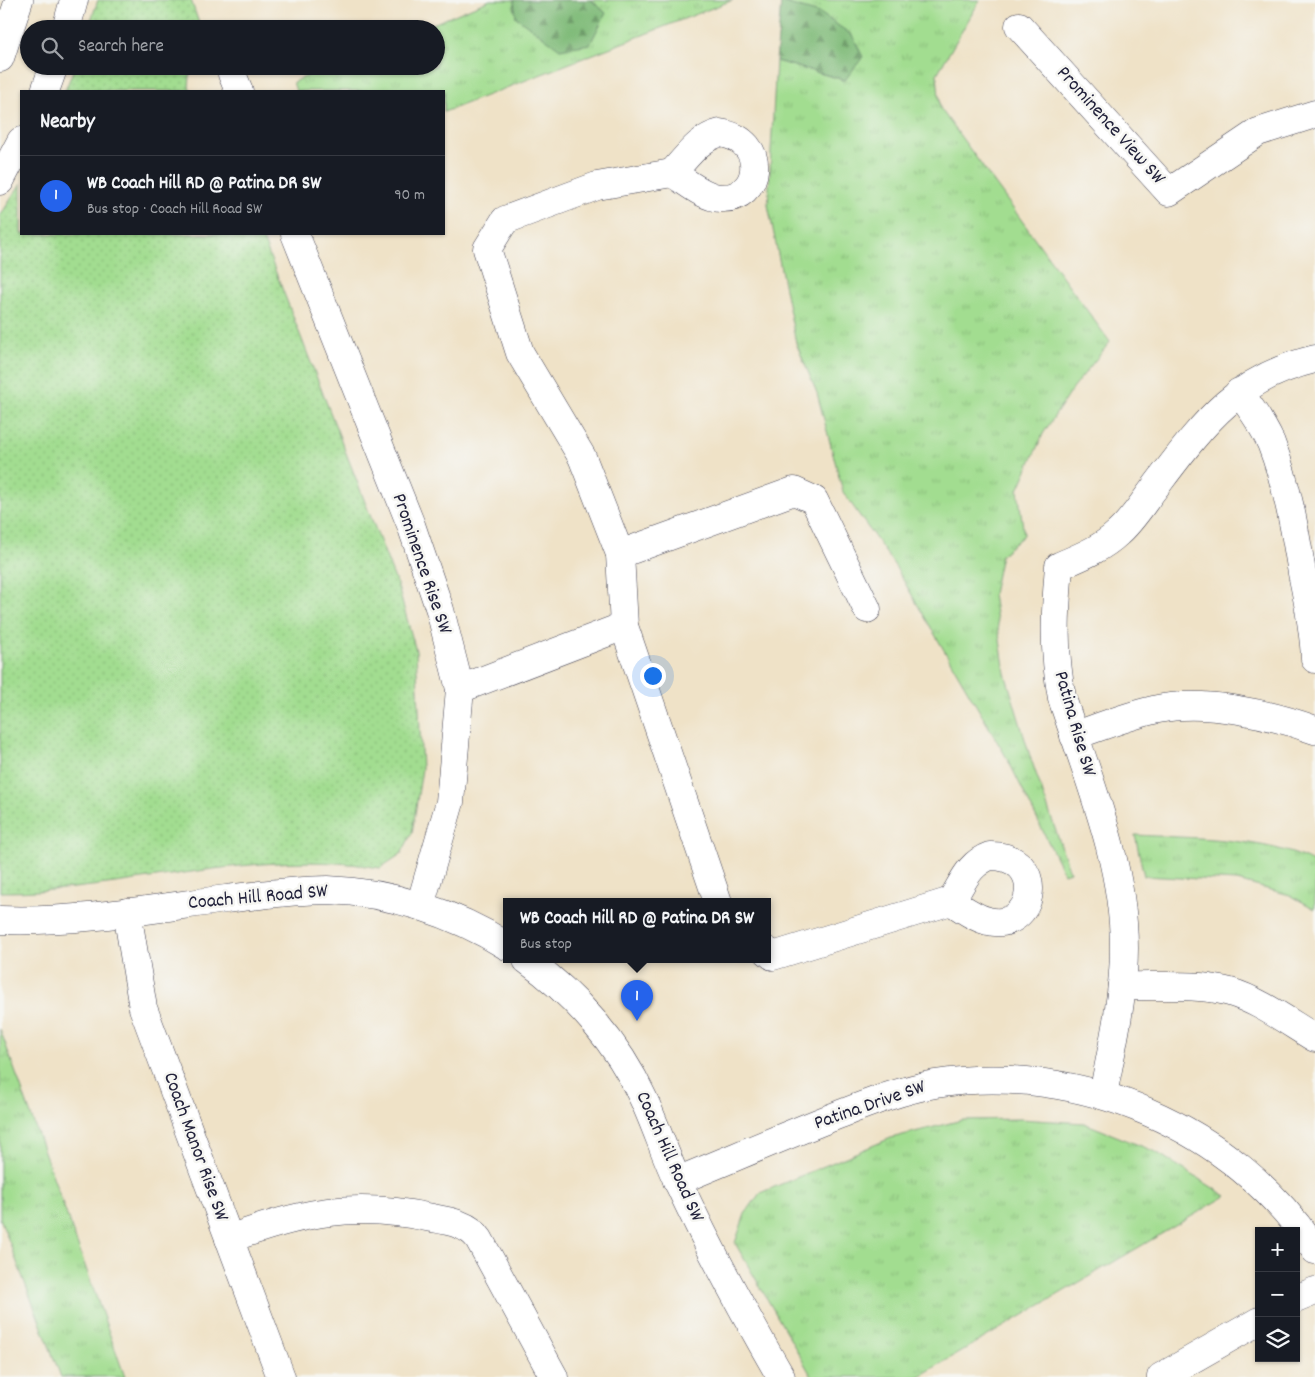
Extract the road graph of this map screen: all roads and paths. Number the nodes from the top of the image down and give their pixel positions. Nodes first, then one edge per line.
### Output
1 (19, 0) edge
2 (74, 0) edge
3 (68, 20) edge
4 (1019, 26) dead end
5 (0, 58) edge
6 (51, 75) edge
7 (45, 90) edge
8 (1315, 114) edge
9 (20, 142) edge
10 (672, 173) dead end
11 (0, 181) edge
12 (295, 235) edge
13 (1315, 359) edge
14 (1239, 392) junction
15 (620, 554) junction
16 (867, 609) dead end
17 (624, 626) junction
18 (1315, 659) edge
19 (460, 689) junction
20 (1313, 721) edge
21 (1074, 736) junction
22 (717, 898) edge
23 (950, 901) dead end
24 (420, 906) junction
25 (127, 912) junction
26 (0, 920) edge
27 (503, 944) edge
28 (771, 954) edge
29 (532, 963) edge
30 (1122, 986) junction
31 (1315, 1038) edge
32 (1103, 1095) junction
33 (677, 1181) junction
34 (229, 1239) junction
35 (1315, 1250) edge
36 (1315, 1290) edge
37 (1300, 1297) edge
38 (1255, 1323) edge
39 (281, 1377) edge
40 (554, 1377) edge
41 (780, 1377) edge
42 (1161, 1377) edge

1 - 5 street
2 - 3 street
4 - 8 street, Prominence View SW
6 - 7 street
9 - 11 street
10 - 15 street
12 - 19 street, Prominence Rise SW
13 - 14 street, Patina Rise SW
14 - 18 street
14 - 21 street, Patina Rise SW
15 - 16 street
15 - 17 street
17 - 19 street
17 - 22 street
19 - 24 street, Prominence Rise SW
20 - 21 street
21 - 30 street, Patina Rise SW
23 - 28 street
24 - 25 street, Coach Hill Road SW
24 - 27 street, Coach Hill Road SW
25 - 26 street, Coach Hill Road SW
25 - 34 street, Coach Manor Rise SW
29 - 33 street, Coach Hill Road SW
30 - 31 street
30 - 32 street, Patina Rise SW
32 - 33 street, Patina Drive SW
32 - 35 street, Patina Drive SW
33 - 41 street, Coach Hill Road SW
34 - 39 street, Coach Manor Rise SW
34 - 40 street
36 - 37 street
38 - 42 street

